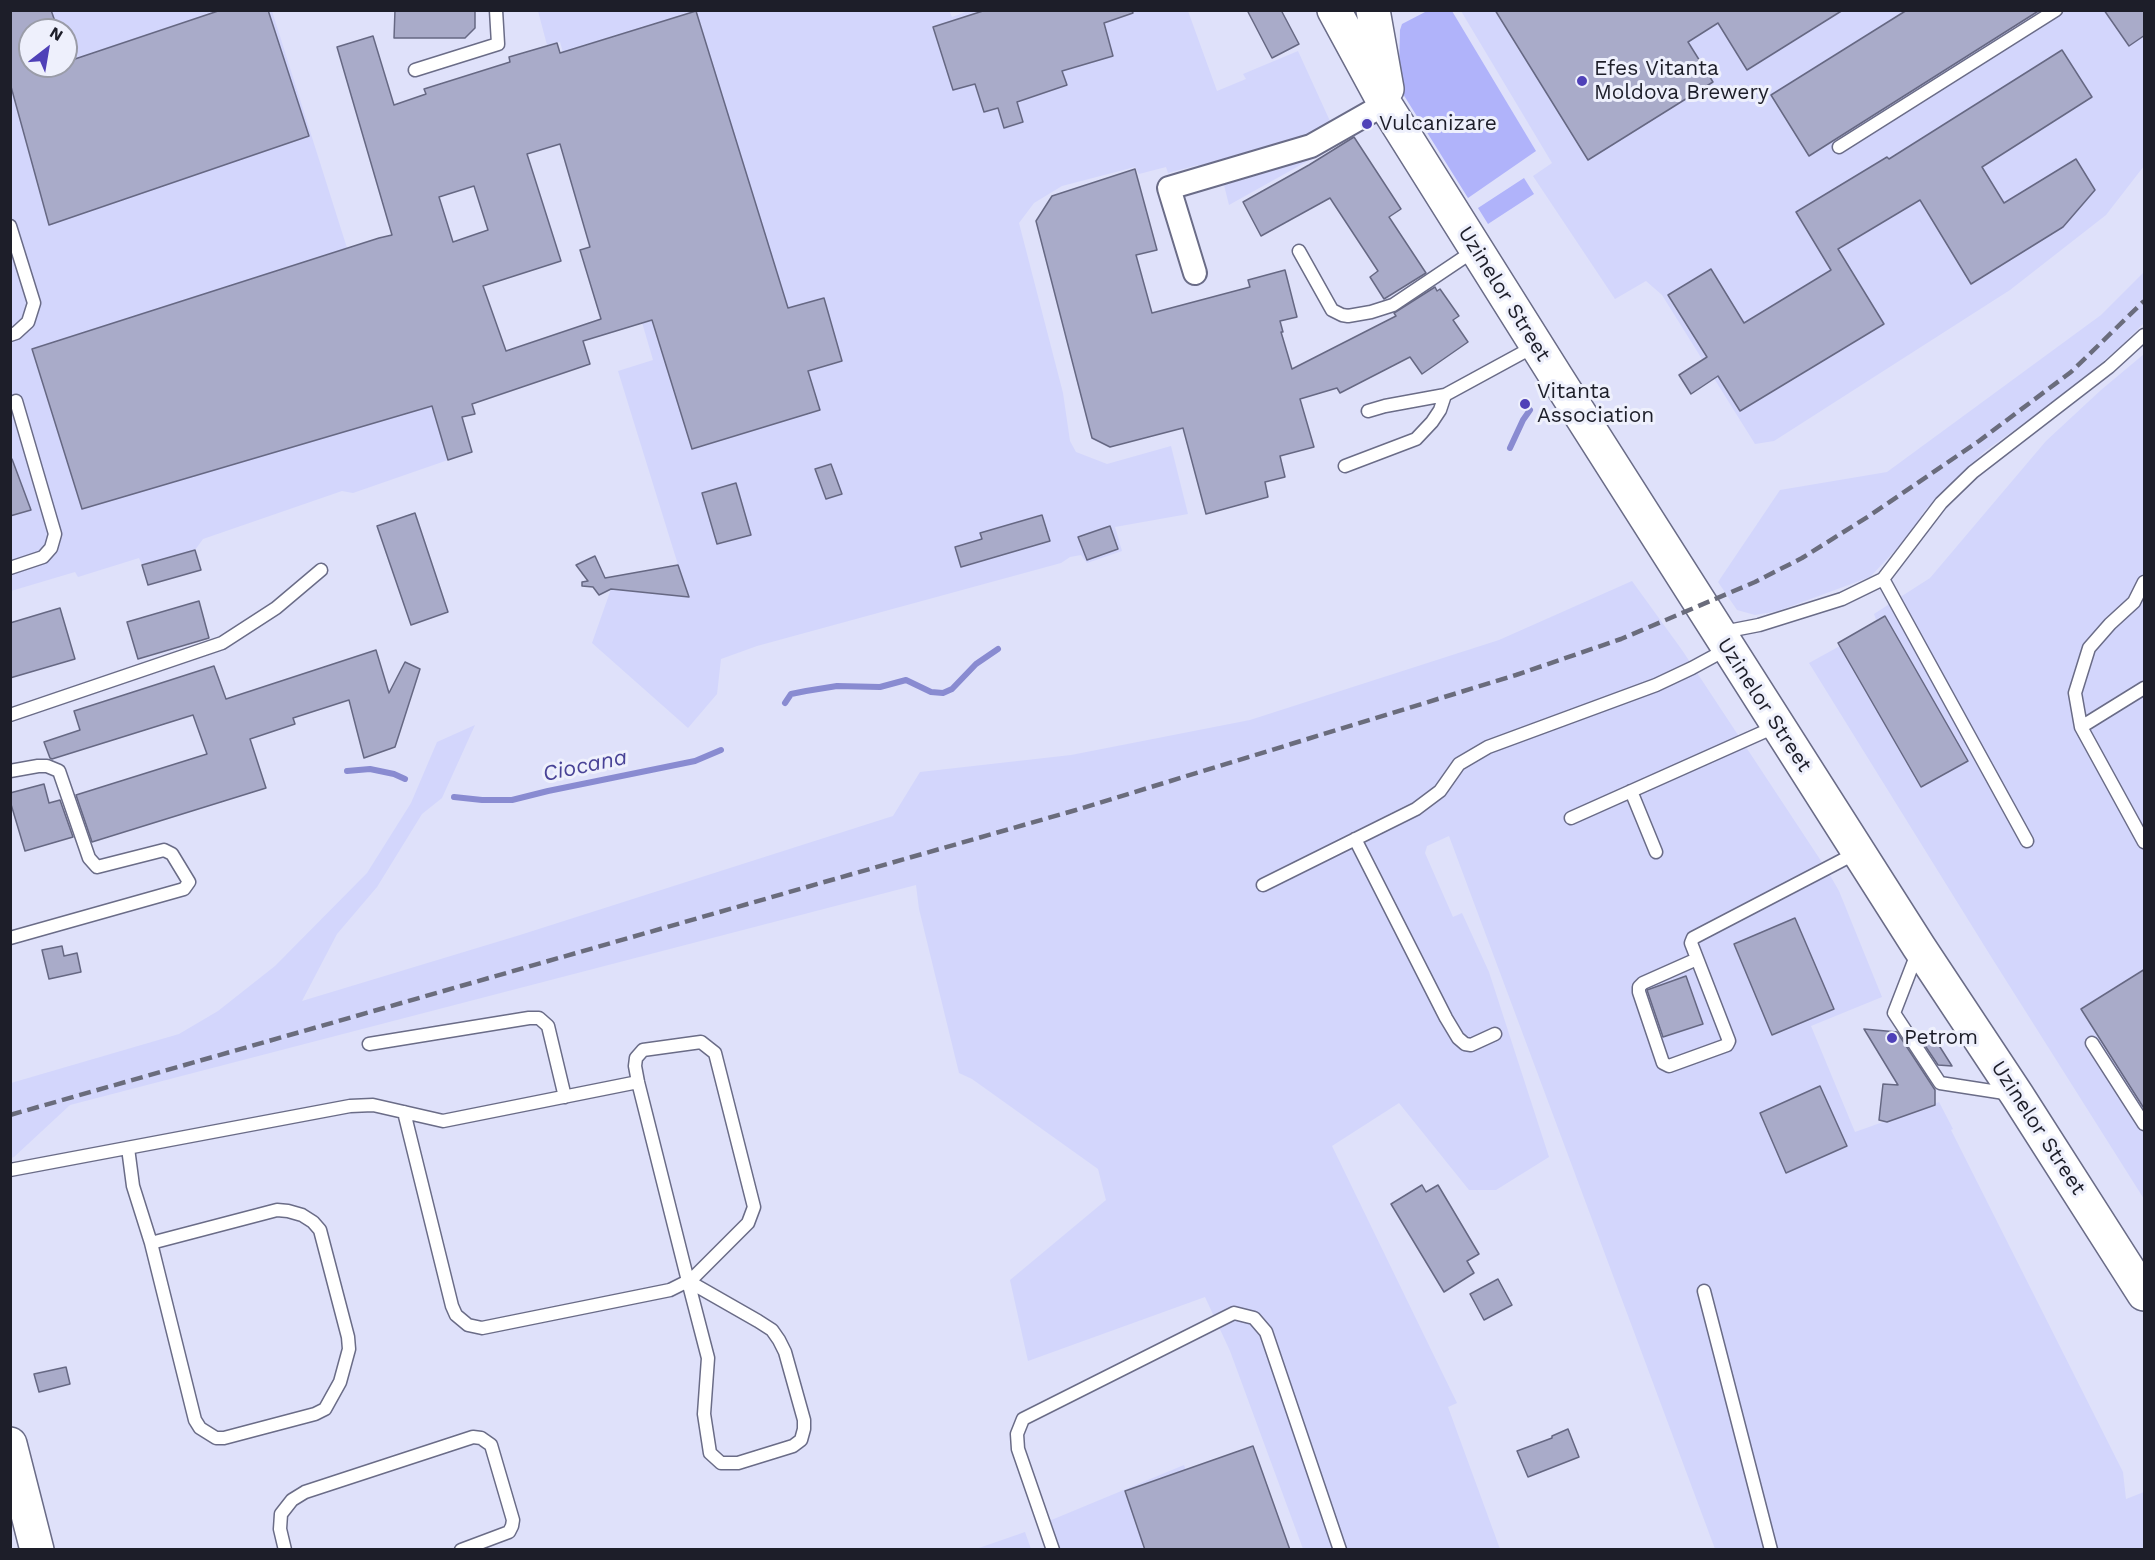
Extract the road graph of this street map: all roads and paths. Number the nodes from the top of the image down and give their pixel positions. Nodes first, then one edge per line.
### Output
1 (496, 10) edge
2 (1334, 10) edge
3 (2056, 10) edge
4 (1376, 18) edge
5 (415, 70) dead end
6 (1388, 107) junction
7 (1839, 147) dead end
8 (10, 226) edge
9 (1476, 249) junction
10 (1299, 250) dead end
11 (1195, 273) dead end
12 (10, 335) edge
13 (2145, 335) edge
14 (1536, 345) junction
15 (1445, 395) junction
16 (16, 401) dead end
17 (1368, 411) dead end
18 (1345, 466) dead end
19 (10, 568) edge
20 (321, 570) dead end
21 (1883, 579) junction
22 (2145, 582) edge
23 (1724, 640) junction
24 (2145, 688) edge
25 (10, 715) edge
26 (1778, 726) junction
27 (2081, 727) junction
28 (10, 771) edge
29 (1632, 791) junction
30 (1571, 818) dead end
31 (1355, 839) junction
32 (2027, 841) dead end
33 (2145, 842) edge
34 (1656, 852) dead end
35 (1859, 852) junction
36 (1263, 885) dead end
37 (10, 938) edge
38 (1919, 947) junction
39 (1697, 959) junction
40 (1495, 1034) dead end
41 (2092, 1043) dead end
42 (369, 1044) dead end
43 (638, 1082) junction
44 (2017, 1095) junction
45 (565, 1097) junction
46 (404, 1112) junction
47 (2145, 1124) edge
48 (128, 1148) junction
49 (10, 1170) edge
50 (151, 1243) junction
51 (688, 1281) junction
52 (1704, 1291) dead end
53 (2145, 1294) edge
54 (10, 1444) edge
55 (38, 1550) edge
56 (285, 1550) edge
57 (460, 1550) edge
58 (1053, 1550) edge
59 (1340, 1550) edge
60 (1771, 1550) edge

1 - 5 lane
2 - 6 main road, Uzinelor Street
3 - 7 lane
4 - 6 main road, Uzinelor Street
6 - 9 main road, Uzinelor Street
6 - 11 street
8 - 12 lane
9 - 10 lane
9 - 14 main road, Uzinelor Street
13 - 21 lane
14 - 15 lane
14 - 23 main road, Uzinelor Street
15 - 17 lane
15 - 18 lane
16 - 19 lane
20 - 25 lane
21 - 23 lane
21 - 32 lane
22 - 27 lane
23 - 26 main road, Uzinelor Street
23 - 31 lane
24 - 27 lane
26 - 29 lane
26 - 35 main road, Uzinelor Street
27 - 33 lane
28 - 37 lane
29 - 30 lane
29 - 34 lane
31 - 36 lane
31 - 40 lane
35 - 38 main road, Uzinelor Street
35 - 39 lane
38 - 44 main road, Uzinelor Street
38 - 44 lane
39 - 39 lane
41 - 47 lane
42 - 45 lane
43 - 45 lane
43 - 51 lane
43 - 51 lane
44 - 53 main road, Uzinelor Street
45 - 46 lane
46 - 48 lane
46 - 51 lane
48 - 49 lane
48 - 50 lane
50 - 50 lane
51 - 51 lane
52 - 60 lane
54 - 55 main road
56 - 57 lane
58 - 59 lane

